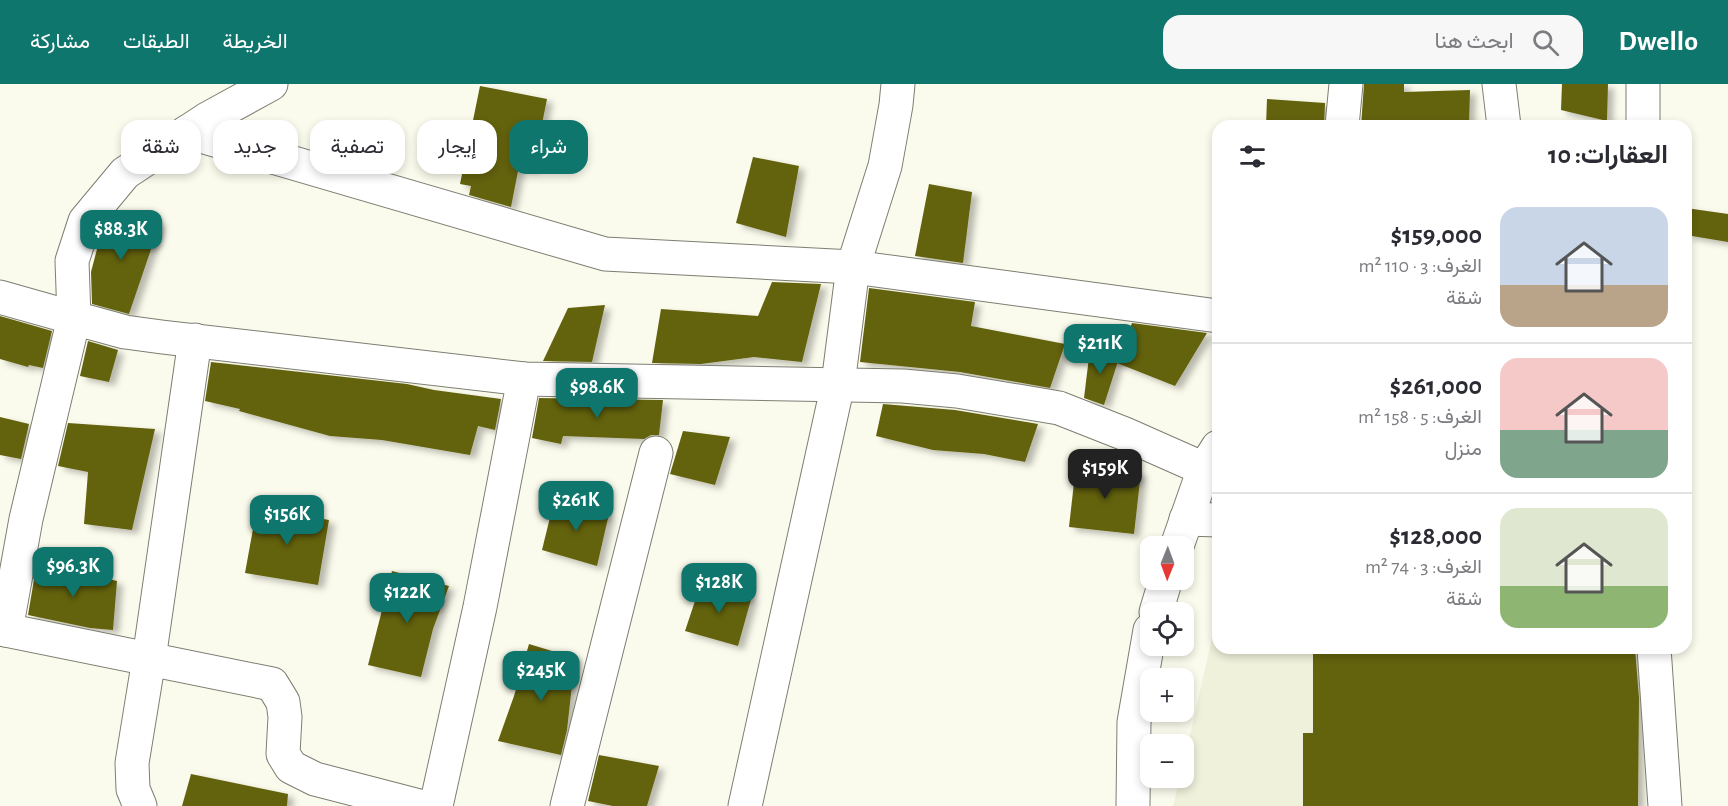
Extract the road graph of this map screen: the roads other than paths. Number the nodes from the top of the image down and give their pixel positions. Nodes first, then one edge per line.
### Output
1 (271, 84) edge
2 (898, 84) edge
3 (1346, 84) edge
4 (1499, 84) edge
5 (1642, 84) edge
6 (1343, 120) edge
7 (1503, 120) edge
8 (1643, 120) edge
9 (201, 124) edge
10 (201, 136) edge
11 (124, 174) edge
12 (853, 267) junction
13 (0, 297) edge
14 (1212, 315) edge
15 (74, 318) junction
16 (195, 340) junction
17 (524, 379) junction
18 (838, 384) junction
19 (656, 453) dead end
20 (1211, 458) edge
21 (13, 517) edge
22 (1194, 528) edge
23 (3, 630) edge
24 (1654, 654) edge
25 (1145, 656) edge
26 (149, 659) junction
27 (140, 806) edge
28 (419, 806) edge
29 (436, 806) edge
30 (567, 806) edge
31 (745, 806) edge
32 (1133, 806) edge
33 (1665, 806) edge

1 - 9 street
2 - 12 street
3 - 6 street
4 - 7 street
5 - 8 street
10 - 12 street
11 - 15 street
12 - 14 street
12 - 18 street
13 - 15 street
15 - 16 street
15 - 21 street
16 - 17 street
16 - 26 street
17 - 18 street
17 - 29 street
18 - 20 street
18 - 31 street
19 - 30 street
20 - 22 street
21 - 23 street
23 - 26 street
24 - 33 street
25 - 32 street
26 - 27 street
26 - 28 street

